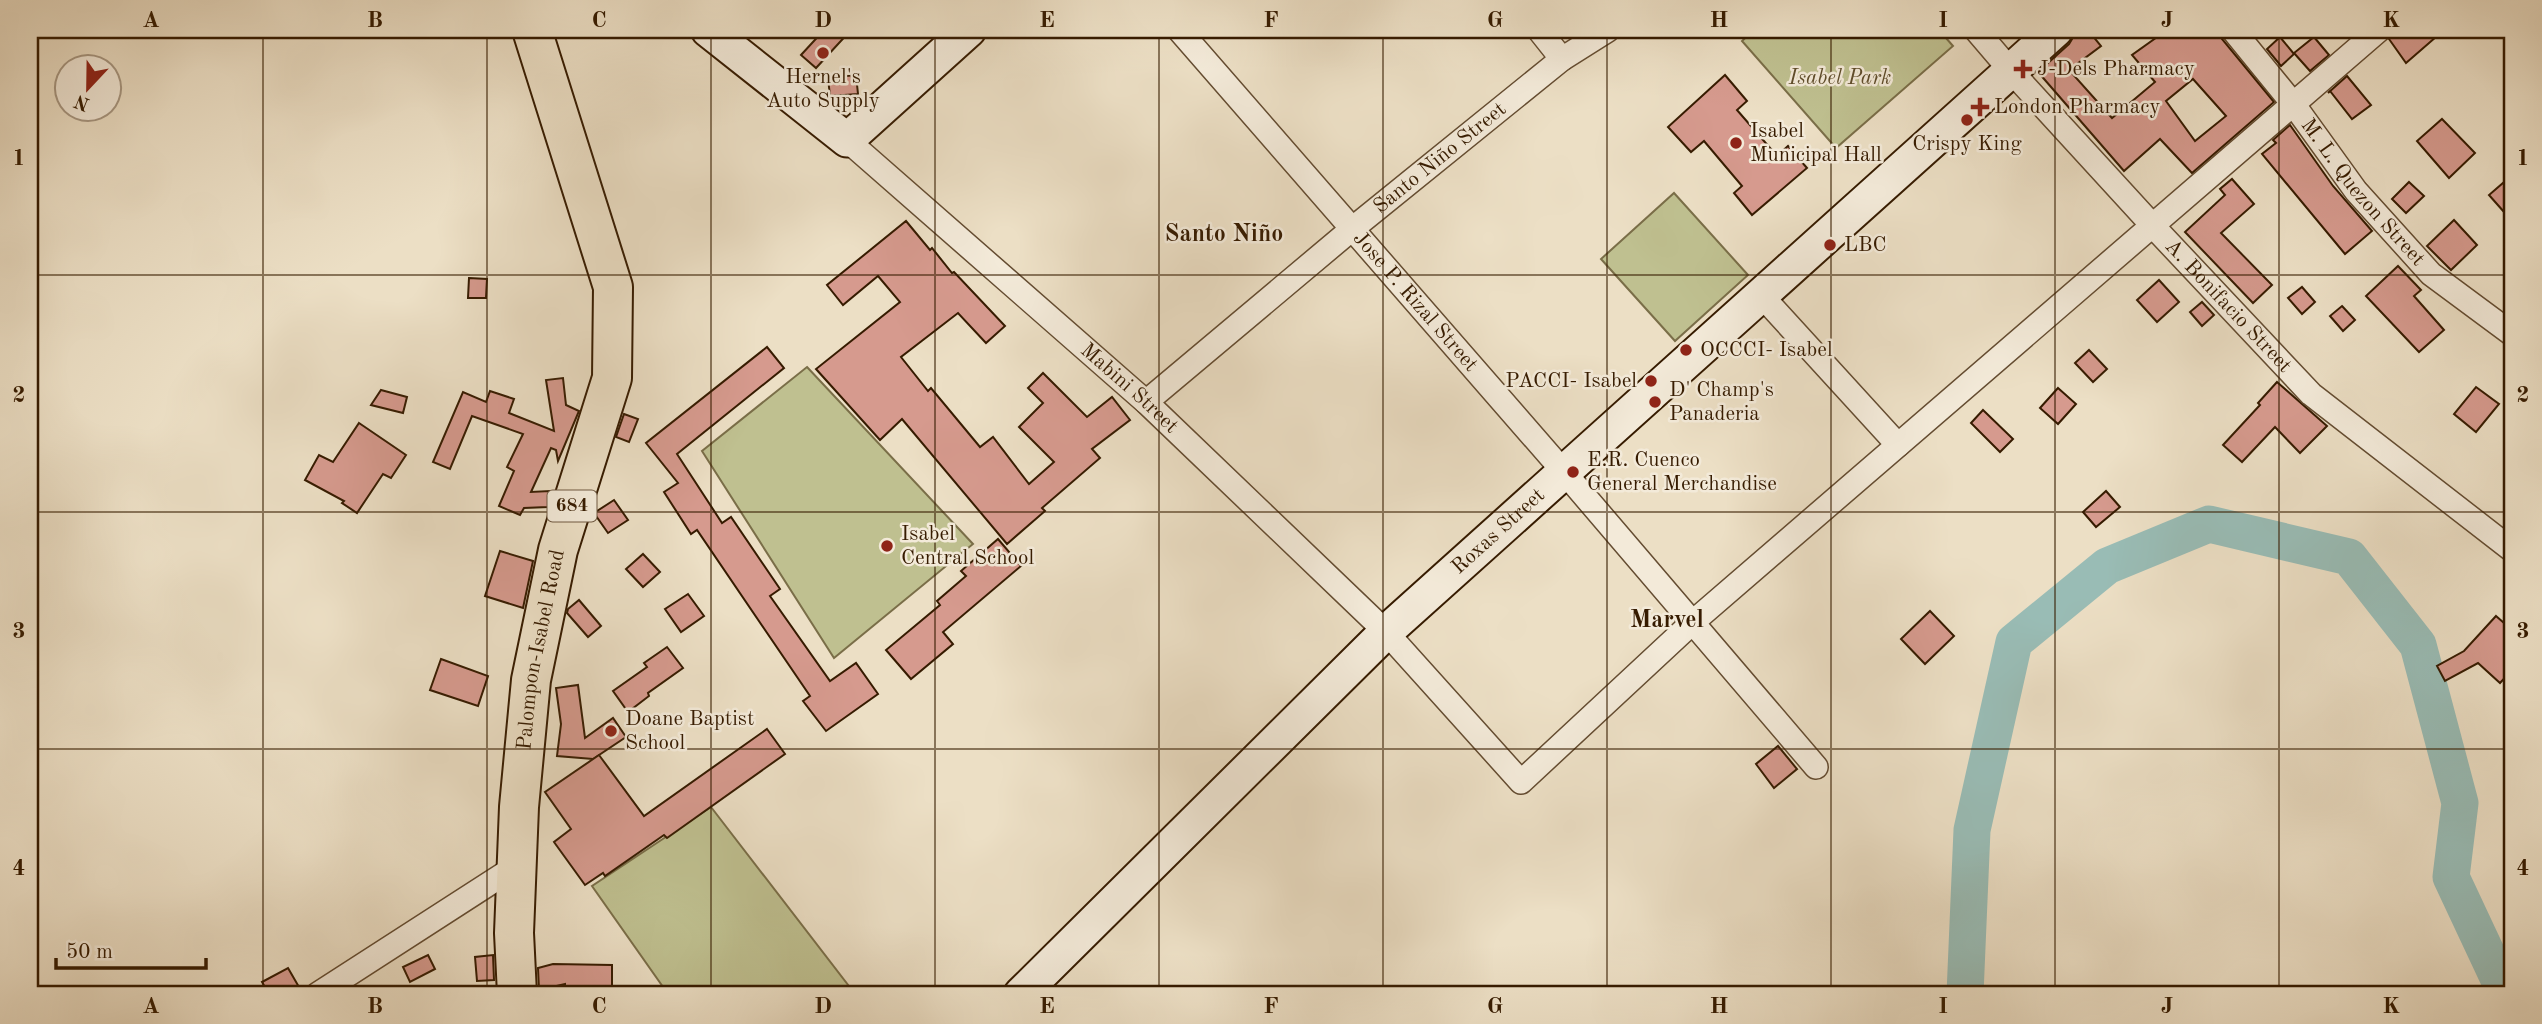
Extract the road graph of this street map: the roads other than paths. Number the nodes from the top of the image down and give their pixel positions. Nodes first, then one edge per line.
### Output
1 (532, 30) edge
2 (708, 30) edge
3 (969, 30) edge
4 (1179, 30) edge
5 (1539, 30) edge
6 (1608, 30) edge
7 (1976, 30) edge
8 (2056, 30) edge
9 (2233, 30) edge
10 (2379, 30) edge
11 (1562, 59) junction
12 (2011, 71) junction
13 (2294, 105) junction
14 (847, 140) junction
15 (2152, 225) junction
16 (1352, 229) junction
17 (1761, 295) junction
18 (2512, 334) edge
19 (1146, 402) junction
20 (1898, 445) junction
21 (1564, 472) junction
22 (2512, 550) edge
23 (1693, 622) junction
24 (1386, 632) junction
25 (1816, 767) dead end
26 (518, 865) junction
27 (318, 994) edge
28 (517, 994) edge
29 (1021, 994) edge

1 - 26 highway, Palompon-Isabel Road / 684
2 - 14 street, Mabini Street
3 - 14 street
4 - 16 street, Jose P. Rizal Street
5 - 11 street
6 - 11 street, Santo Niño Street
7 - 12 street, A. Bonifacio Street
8 - 12 street, Roxas Street
9 - 13 street, M. L. Quezon Street
10 - 13 street
11 - 16 street, Santo Niño Street
12 - 15 street, A. Bonifacio Street
12 - 17 street, Roxas Street
13 - 15 street
13 - 18 street, M. L. Quezon Street
14 - 19 street, Mabini Street
15 - 20 street
15 - 22 street, A. Bonifacio Street
16 - 19 street, Santo Niño Street
16 - 21 street, Jose P. Rizal Street
17 - 20 street
17 - 21 street, Roxas Street
19 - 24 street, Mabini Street
20 - 23 street
21 - 23 street, Jose P. Rizal Street
21 - 24 street, Roxas Street
23 - 24 street, Mabini Street
23 - 25 street, Jose P. Rizal Street
24 - 29 street, Roxas Street
26 - 27 street
26 - 28 highway, Palompon-Isabel Road / 684

